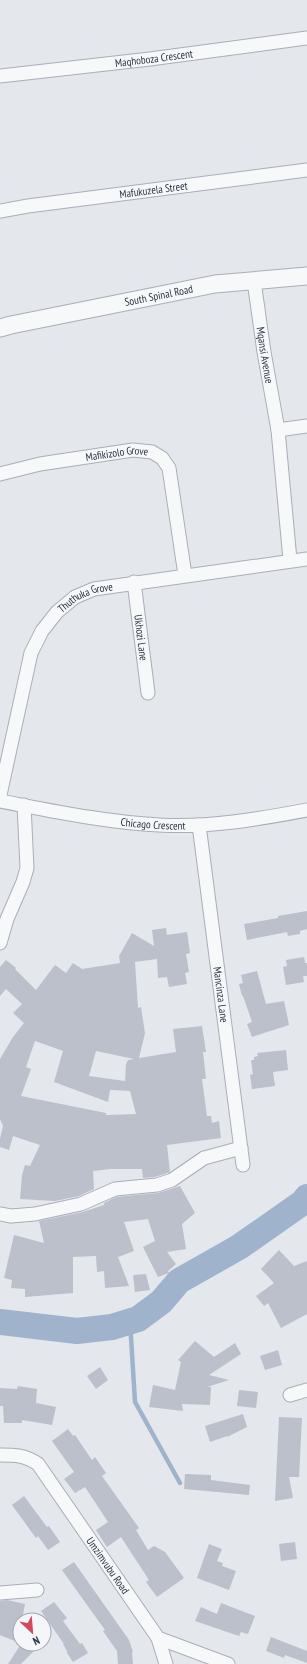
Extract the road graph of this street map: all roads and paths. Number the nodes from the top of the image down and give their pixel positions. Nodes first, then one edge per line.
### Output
1 (307, 38) edge
2 (0, 76) edge
3 (307, 170) edge
4 (0, 212) edge
5 (307, 276) edge
6 (254, 281) junction
7 (4, 328) edge
8 (307, 426) edge
9 (278, 430) junction
10 (0, 474) edge
11 (307, 559) edge
12 (290, 560) junction
13 (185, 575) junction
14 (134, 582) junction
15 (148, 693) dead end
16 (0, 795) edge
17 (0, 801) edge
18 (24, 806) junction
19 (307, 810) edge
20 (199, 825) junction
21 (0, 943) edge
22 (241, 1148) junction
23 (243, 1165) dead end
24 (0, 1214) edge
25 (307, 1390) edge
26 (290, 1395) dead end
27 (0, 1456) edge
28 (37, 1590) dead end
29 (0, 1593) edge
30 (158, 1638) junction
31 (166, 1664) edge
32 (228, 1664) edge

1 - 2 street, Maqhoboza Crescent
3 - 4 street, Mafukuzela Street
5 - 6 street, South Spinal Road
6 - 7 street, South Spinal Road
6 - 9 street, Mqansi Avenue
8 - 9 street
9 - 12 street, Mqansi Avenue
10 - 13 street, Mafikizolo Grove
11 - 12 street, Thuthuka Grove
12 - 13 street, Thuthuka Grove
13 - 14 street, Thuthuka Grove
14 - 15 street, Ukhozi Lane
14 - 16 street, Thuthuka Grove
17 - 18 street, Chicago Crescent
18 - 20 street, Chicago Crescent
18 - 21 street
19 - 20 street, Chicago Crescent
20 - 22 street, Mancinza Lane
22 - 23 street, Mancinza Lane
22 - 24 street
25 - 26 street
27 - 30 street, Umzimvubu Road
28 - 29 street
30 - 31 street, Umzimvubu Road
30 - 32 street

